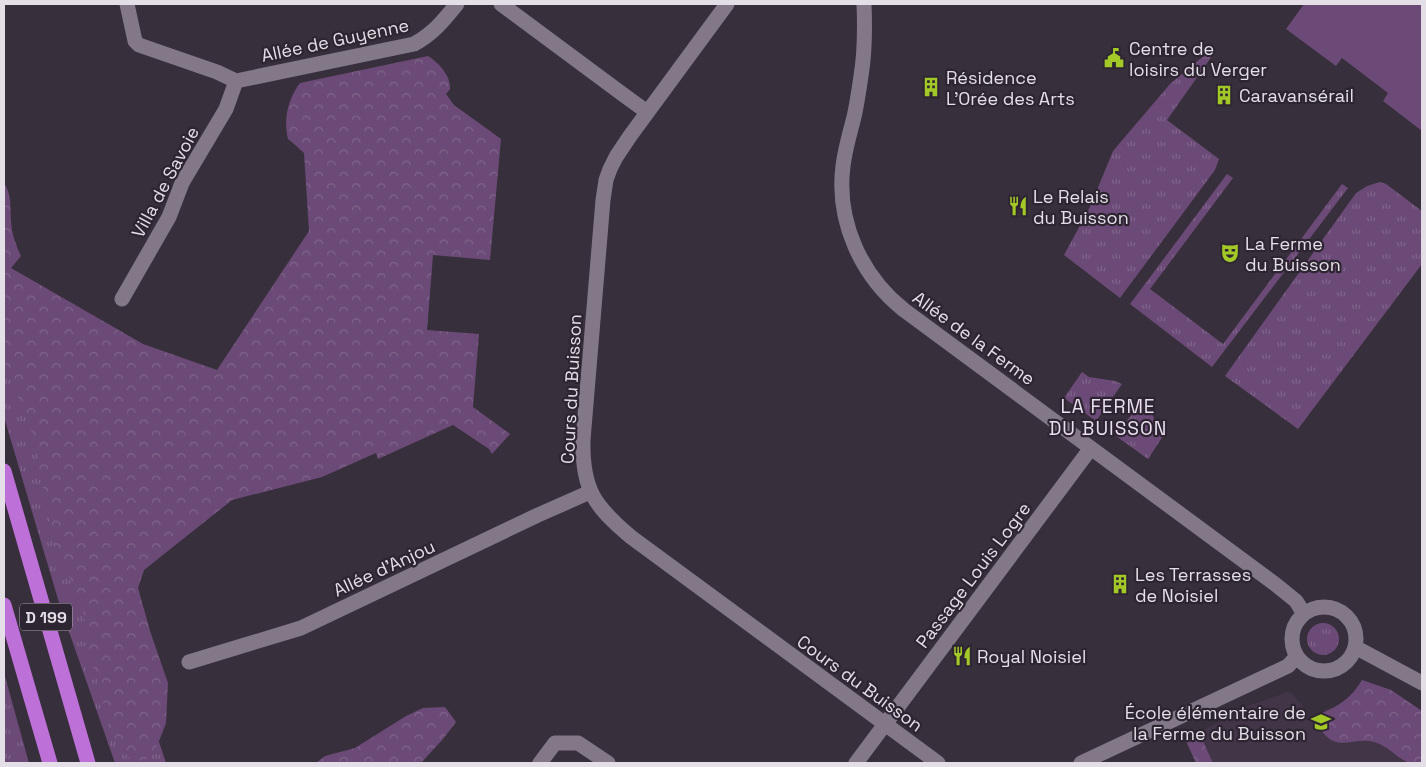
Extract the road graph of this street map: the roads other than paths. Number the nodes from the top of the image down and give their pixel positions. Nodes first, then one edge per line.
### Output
1 (127, 4) edge
2 (457, 4) edge
3 (501, 4) edge
4 (727, 4) edge
5 (864, 4) edge
6 (236, 81) junction
7 (647, 112) junction
8 (122, 299) dead end
9 (1091, 448) junction
10 (4, 472) edge
11 (590, 492) junction
12 (4, 605) edge
13 (1304, 614) junction
14 (1355, 647) junction
15 (1297, 656) junction
16 (189, 662) dead end
17 (1422, 684) edge
18 (885, 724) junction
19 (50, 763) edge
20 (88, 763) edge
21 (540, 763) edge
22 (608, 763) edge
23 (856, 763) edge
24 (938, 763) edge
25 (1081, 763) edge

1 - 6 street
2 - 6 street, Allée de Guyenne
3 - 7 street
4 - 7 street, Cours du Buisson
5 - 9 street, Allée de la Ferme
6 - 8 street, Villa de Savoie
7 - 11 street, Cours du Buisson
9 - 13 street, Allée de la Ferme
9 - 18 street, Passage Louis Logre
10 - 20 highway, D 199
11 - 16 street, Allée d'Anjou
11 - 18 street, Cours du Buisson
12 - 19 highway, D 199
13 - 14 street
13 - 15 street
14 - 15 street
14 - 17 street
15 - 25 street
18 - 23 street, Passage Louis Logre
18 - 24 street, Cours du Buisson
21 - 22 street

